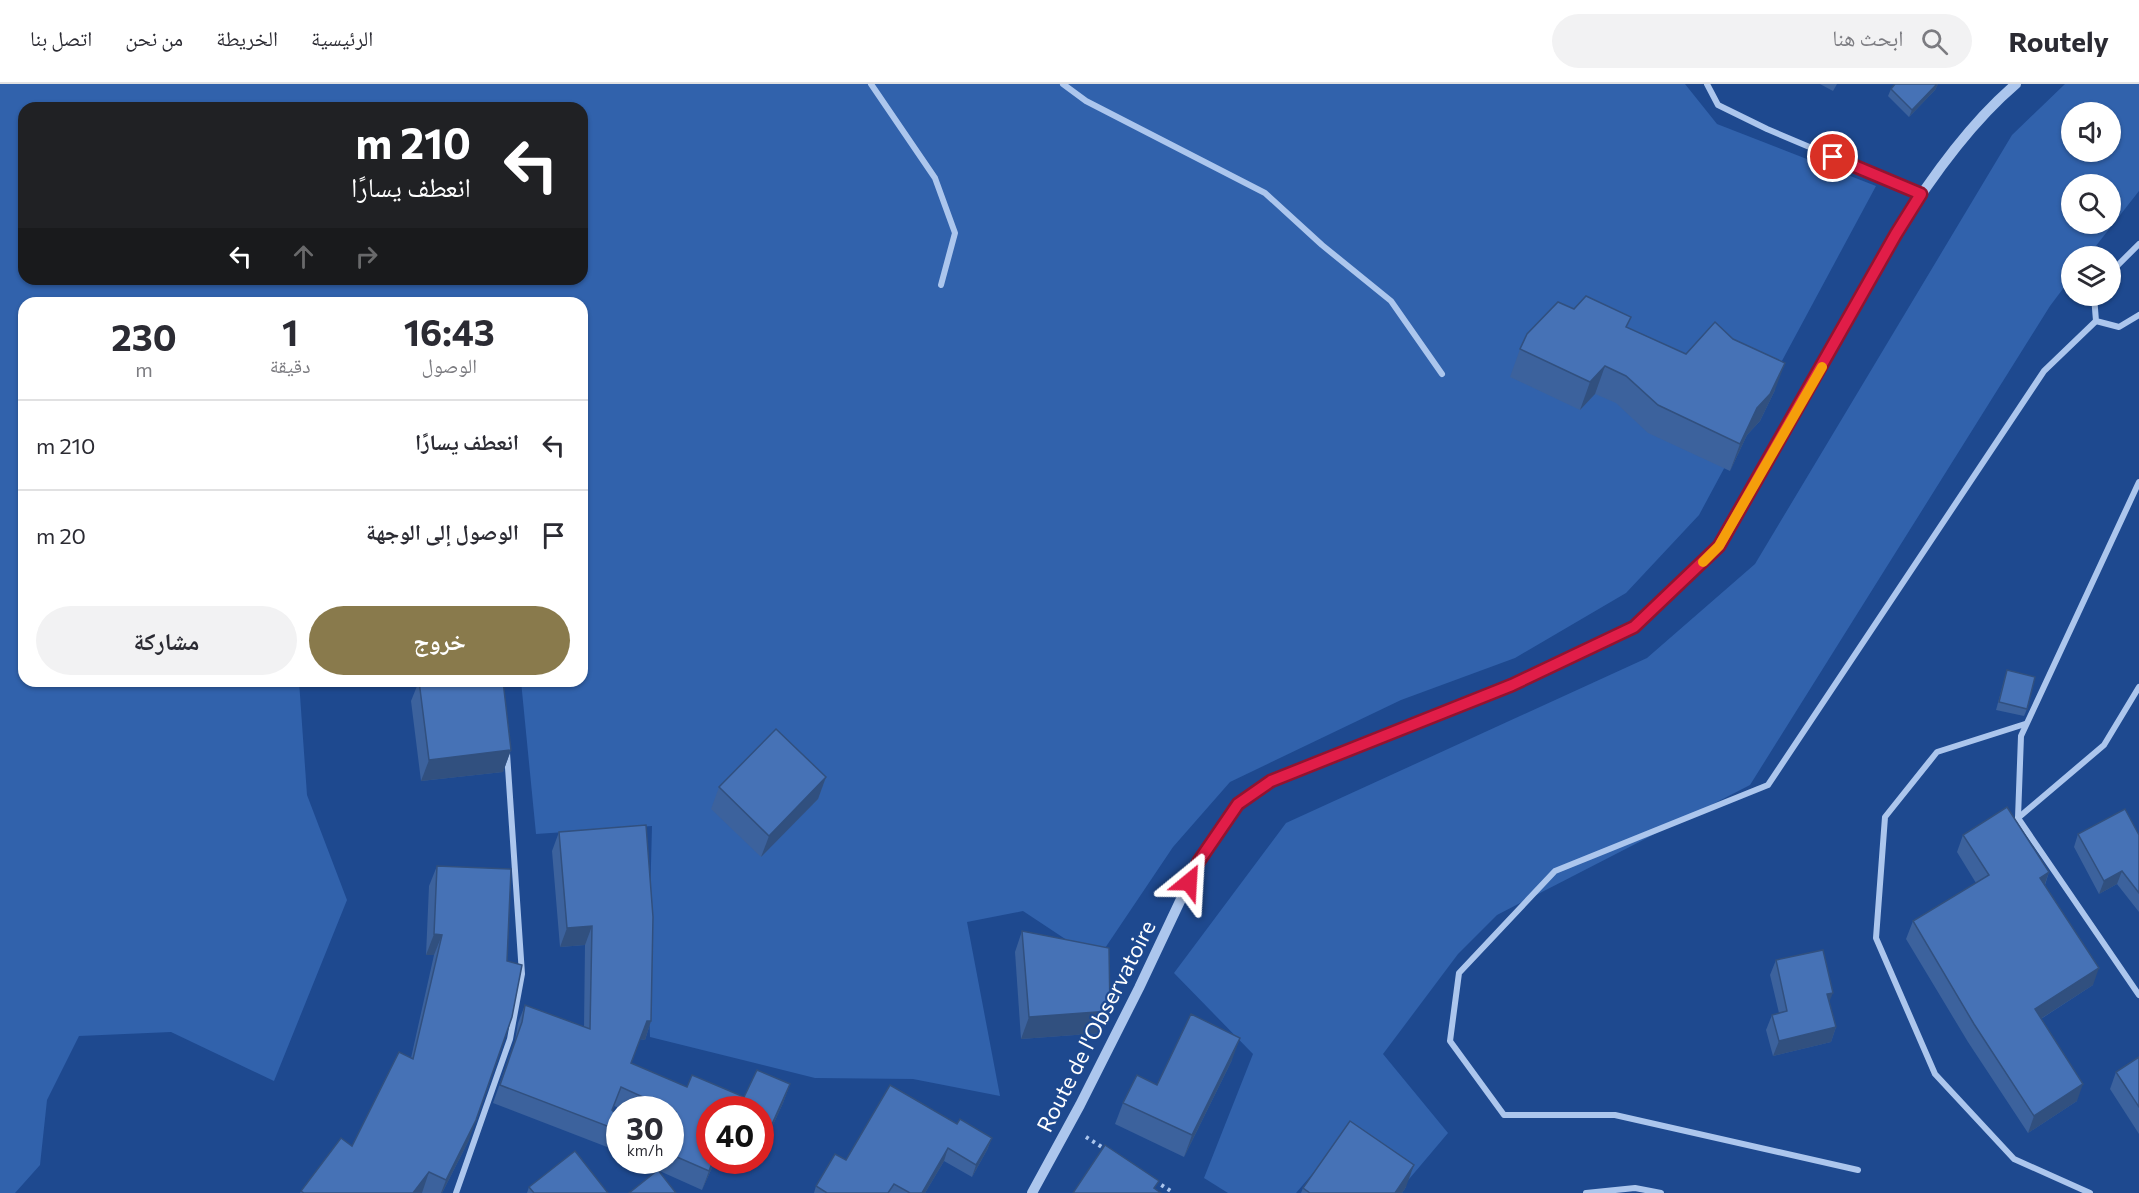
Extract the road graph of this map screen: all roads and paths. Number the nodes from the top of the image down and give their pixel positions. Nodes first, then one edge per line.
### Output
1 (871, 84) edge
2 (1062, 84) edge
3 (1707, 84) edge
4 (2016, 84) edge
5 (1921, 194) junction
6 (2139, 244) edge
7 (2121, 262) edge
8 (941, 285) dead end
9 (2095, 306) edge
10 (2139, 315) edge
11 (2096, 321) junction
12 (1442, 374) dead end
13 (2139, 482) edge
14 (2139, 687) edge
15 (2025, 724) junction
16 (506, 746) edge
17 (2018, 818) junction
18 (2139, 995) edge
19 (1069, 1126) junction
20 (1107, 1150) edge
21 (1858, 1170) dead end
22 (1146, 1175) edge
23 (456, 1193) edge
24 (1032, 1193) edge
25 (1174, 1193) edge
26 (1586, 1193) edge
27 (1661, 1193) edge
28 (2090, 1193) edge

1 - 8 street
2 - 12 street
3 - 5 street
4 - 5 street, Route de l'Observatoire
5 - 19 street, Route de l'Observatoire
6 - 7 street
9 - 11 street
10 - 11 street
11 - 21 street
13 - 15 street
14 - 17 street
15 - 17 street
15 - 28 street
16 - 23 street
17 - 18 street
19 - 20 path
19 - 24 street, Route de l'Observatoire
22 - 25 path
26 - 27 street

